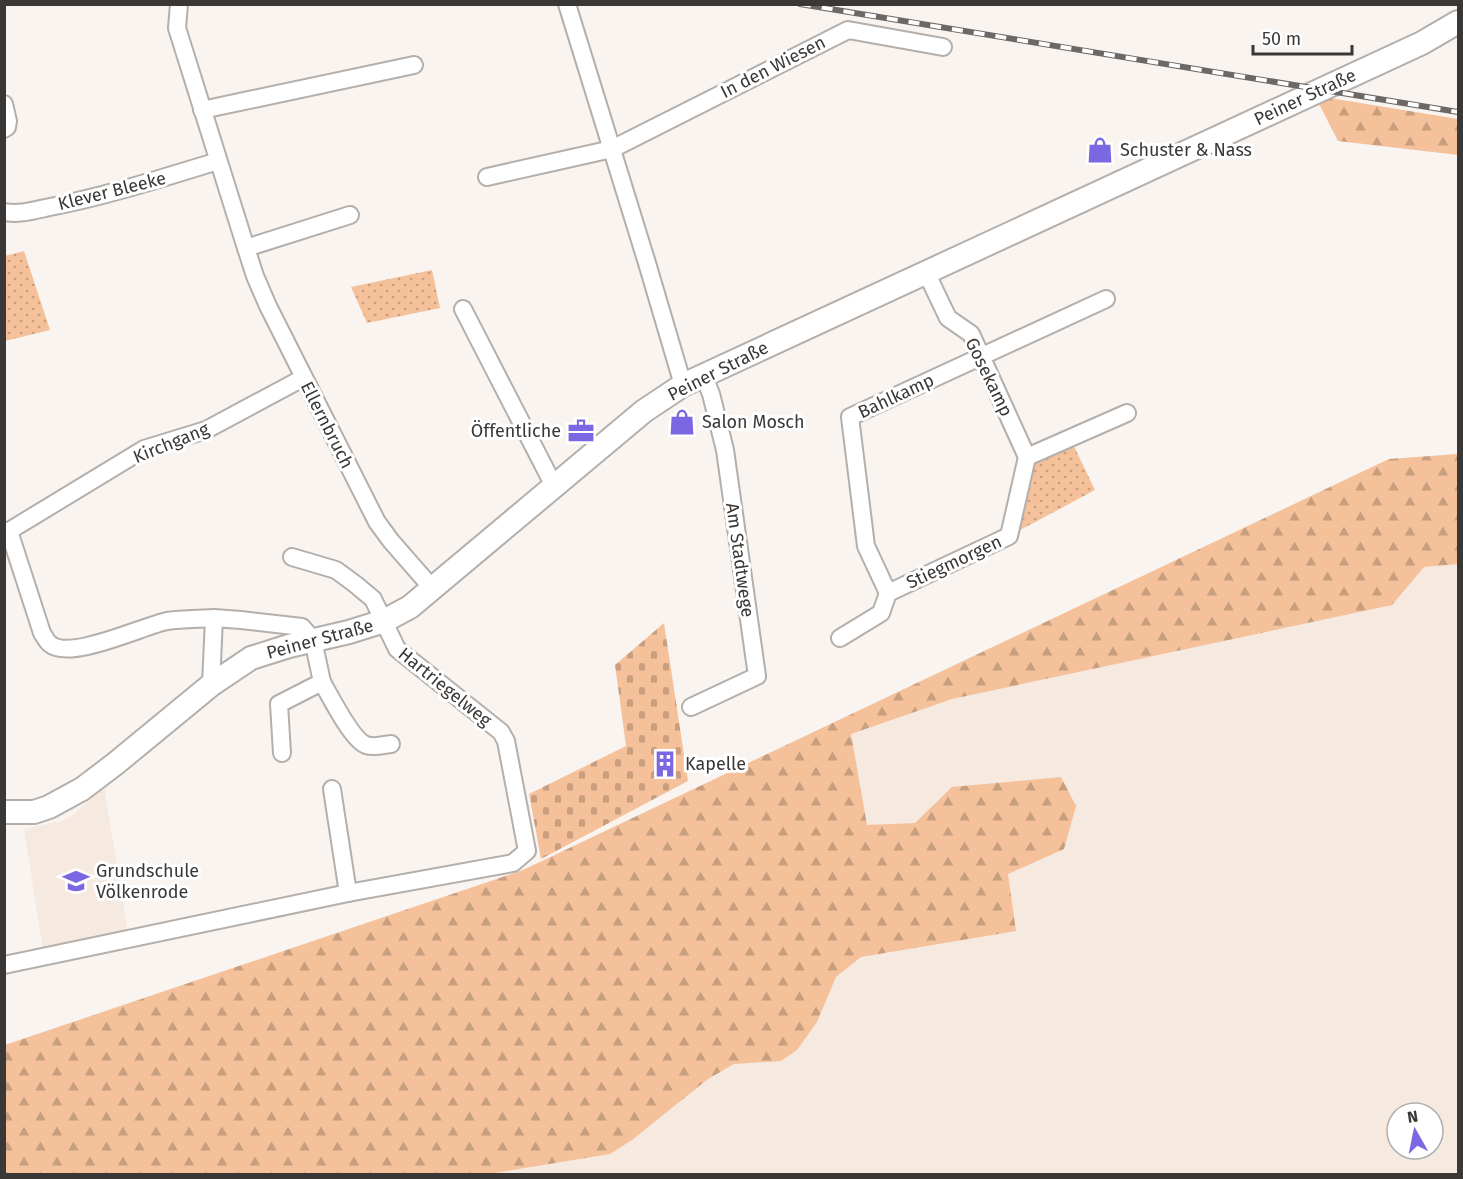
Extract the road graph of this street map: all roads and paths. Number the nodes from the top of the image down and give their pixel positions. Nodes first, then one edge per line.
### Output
1 (179, 4) edge
2 (567, 4) edge
3 (1458, 22) edge
4 (943, 47) dead end
5 (414, 64) dead end
6 (4, 104) edge
7 (202, 110) junction
8 (4, 129) edge
9 (612, 148) junction
10 (218, 161) junction
11 (488, 177) dead end
12 (4, 212) edge
13 (350, 215) dead end
14 (246, 248) junction
15 (926, 273) junction
16 (1106, 299) dead end
17 (463, 309) dead end
18 (981, 356) junction
19 (703, 374) junction
20 (303, 378) junction
21 (683, 385) junction
22 (1126, 413) dead end
23 (1027, 457) junction
24 (554, 486) junction
25 (7, 531) edge
26 (292, 557) dead end
27 (432, 588) junction
28 (888, 593) junction
29 (221, 618) junction
30 (384, 621) junction
31 (840, 638) dead end
32 (313, 640) junction
33 (322, 682) junction
34 (211, 685) junction
35 (691, 707) dead end
36 (391, 744) dead end
37 (282, 753) dead end
38 (332, 789) dead end
39 (4, 812) edge
40 (348, 893) junction
41 (4, 965) edge

1 - 7 street, Ellernbruch
2 - 9 street
3 - 15 main road, Peiner Straße
4 - 9 street, In den Wiesen
5 - 7 street
6 - 8 street
7 - 10 street, Ellernbruch
9 - 11 street, In den Wiesen
9 - 21 street
10 - 12 street, Klever Bleeke
10 - 14 street, Ellernbruch
13 - 14 street
14 - 20 street, Ellernbruch
15 - 18 street, Gosekamp
15 - 19 main road, Peiner Straße
16 - 18 street, Bahlkamp
17 - 24 street
18 - 23 street, Gosekamp
18 - 28 street, Bahlkamp
19 - 21 main road, Peiner Straße
19 - 35 street, Am Stadtwege
20 - 25 street, Kirchgang
20 - 27 street, Ellernbruch
21 - 24 main road, Peiner Straße
22 - 23 street
23 - 28 street, Stiegmorgen
24 - 27 main road, Peiner Straße
25 - 29 street, Kirchgang
26 - 30 street
27 - 30 main road, Peiner Straße
28 - 31 street, Stiegmorgen
29 - 32 street
29 - 34 street
30 - 32 main road, Peiner Straße
30 - 40 street, Hartriegelweg
32 - 33 street
32 - 34 main road, Peiner Straße
33 - 36 street
33 - 37 street
34 - 39 main road, Peiner Straße
38 - 40 street
40 - 41 street, Hartriegelweg

